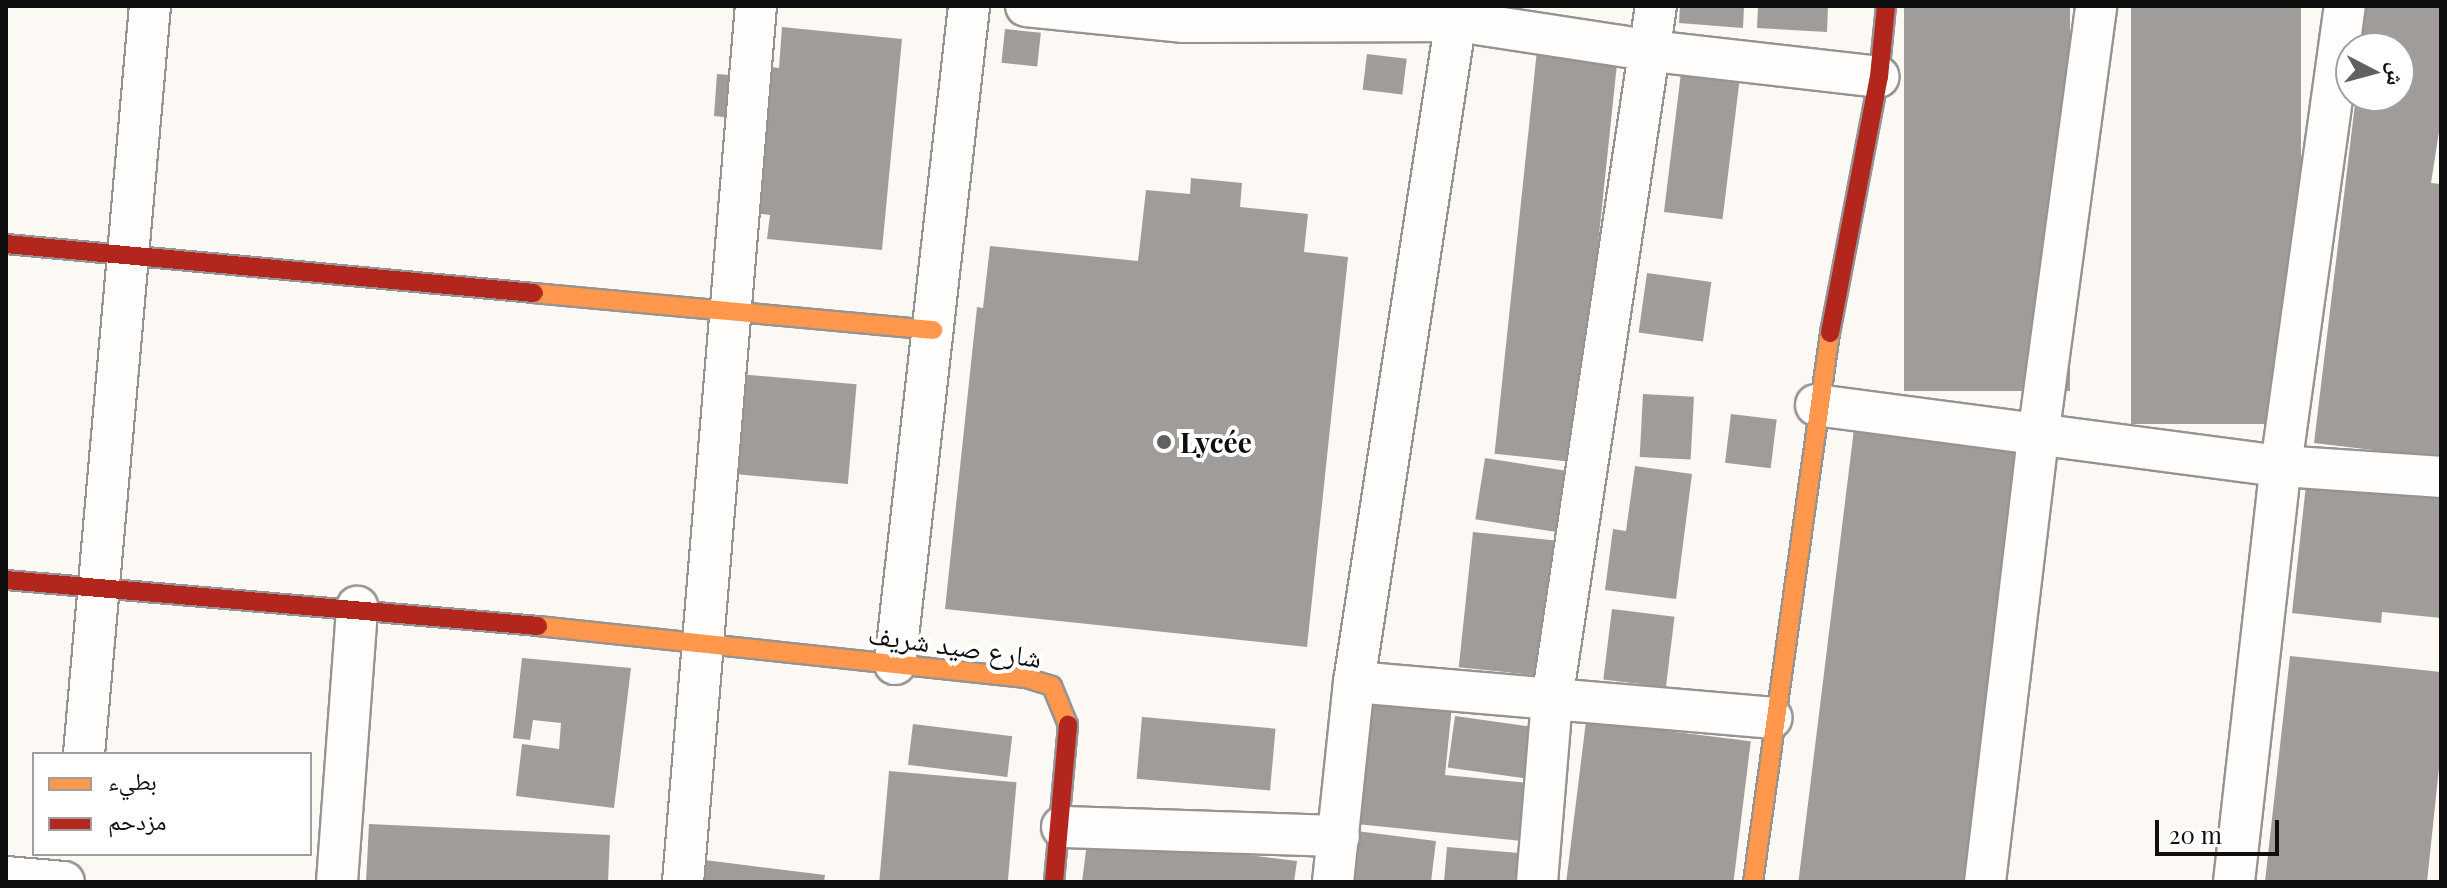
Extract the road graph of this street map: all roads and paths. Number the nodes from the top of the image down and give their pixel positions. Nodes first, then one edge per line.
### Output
1 (150, 6) edge
2 (756, 6) edge
3 (969, 6) edge
4 (1026, 6) edge
5 (1656, 6) edge
6 (1886, 6) edge
7 (2096, 6) edge
8 (2345, 6) edge
9 (1458, 13) edge
10 (1185, 14) edge
11 (1652, 51) junction
12 (1879, 77) junction
13 (6, 244) edge
14 (124, 254) junction
15 (729, 310) junction
16 (933, 330) junction
17 (1816, 405) junction
18 (2038, 437) junction
19 (2281, 466) junction
20 (2441, 477) edge
21 (6, 580) edge
22 (98, 588) junction
23 (357, 607) junction
24 (700, 642) junction
25 (895, 664) junction
26 (1354, 682) junction
27 (1552, 700) junction
28 (1771, 718) junction
29 (84, 752) edge
30 (1062, 827) junction
31 (1339, 836) junction
32 (75, 856) edge
33 (6, 877) edge
34 (64, 882) edge
35 (73, 882) edge
36 (337, 882) edge
37 (683, 882) edge
38 (1054, 882) edge
39 (1333, 882) edge
40 (1537, 882) edge
41 (1753, 882) edge
42 (1985, 882) edge
43 (2234, 882) edge

1 - 14 street
2 - 15 street
3 - 16 street
4 - 10 street
5 - 11 street
6 - 12 street
7 - 18 street
8 - 19 street
9 - 10 street
9 - 11 street
9 - 26 street
11 - 12 street
11 - 27 street
12 - 17 street
13 - 14 street
14 - 15 street
14 - 22 street
15 - 16 street
15 - 24 street
16 - 25 street
17 - 18 street
17 - 28 street
18 - 19 street
18 - 42 street
19 - 20 street
19 - 43 street
21 - 22 street, شارع صيد شريف
22 - 23 street, شارع صيد شريف
22 - 29 street
23 - 24 street, شارع صيد شريف
23 - 36 street
24 - 25 street, شارع صيد شريف
24 - 37 street
25 - 30 street, شارع صيد شريف
26 - 27 street
26 - 31 street
27 - 28 street
27 - 40 street
28 - 41 street
30 - 31 street
30 - 38 street, شارع صيد شريف
31 - 39 street
32 - 35 street
33 - 34 street

